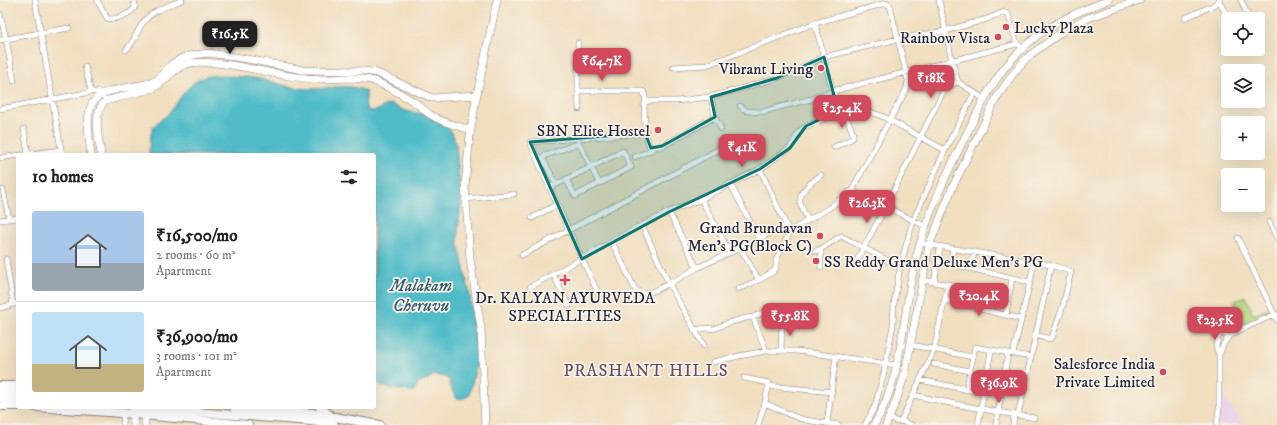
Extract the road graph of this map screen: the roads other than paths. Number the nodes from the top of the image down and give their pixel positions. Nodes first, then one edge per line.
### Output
1 (35, 0) edge
2 (97, 0) edge
3 (134, 0) edge
4 (182, 0) edge
5 (497, 0) edge
6 (939, 0) edge
7 (1108, 0) edge
8 (1140, 0) edge
9 (1220, 0) edge
10 (1240, 0) edge
11 (1225, 12) edge
12 (1246, 12) edge
13 (0, 14) edge
14 (1185, 18) dead end
15 (815, 23) junction
16 (69, 28) dead end
17 (945, 31) junction
18 (41, 33) junction
19 (6, 39) junction
20 (898, 39) junction
21 (0, 40) edge
22 (578, 43) dead end
23 (1020, 46) junction
24 (126, 50) dead end
25 (578, 57) junction
26 (824, 57) junction
27 (621, 59) dead end
28 (952, 61) junction
29 (179, 64) junction
30 (85, 66) dead end
31 (673, 67) dead end
32 (906, 71) junction
33 (377, 73) junction
34 (14, 81) dead end
35 (372, 81) junction
36 (958, 82) junction
37 (152, 86) junction
38 (578, 91) junction
39 (833, 91) junction
40 (91, 92) junction
41 (104, 92) junction
42 (974, 94) junction
43 (428, 96) junction
44 (477, 96) junction
45 (711, 97) junction
46 (984, 99) junction
47 (53, 100) junction
48 (646, 102) junction
49 (740, 106) dead end
50 (843, 107) junction
51 (0, 109) edge
52 (423, 109) junction
53 (579, 109) dead end
54 (838, 111) junction
55 (716, 117) junction
56 (889, 119) junction
57 (24, 129) dead end
58 (721, 129) dead end
59 (471, 130) junction
60 (645, 133) junction
61 (921, 137) junction
62 (727, 145) dead end
63 (834, 147) dead end
64 (652, 150) junction
65 (945, 150) junction
66 (62, 152) edge
67 (28, 153) edge
68 (51, 153) edge
69 (92, 153) edge
70 (102, 153) edge
71 (16, 156) edge
72 (635, 157) dead end
73 (1, 158) edge
74 (592, 166) junction
75 (760, 169) junction
76 (821, 175) dead end
77 (566, 179) junction
78 (599, 183) junction
79 (730, 183) junction
80 (556, 184) junction
81 (548, 188) junction
82 (3, 190) dead end
83 (853, 191) junction
84 (514, 194) dead end
85 (701, 199) junction
86 (465, 200) junction
87 (556, 205) junction
88 (886, 206) junction
89 (669, 212) junction
90 (16, 218) edge
91 (532, 218) dead end
92 (9, 219) junction
93 (0, 220) edge
94 (808, 221) junction
95 (914, 221) junction
96 (1269, 222) dead end
97 (642, 225) junction
98 (925, 226) junction
99 (568, 230) junction
100 (790, 230) junction
101 (1238, 238) dead end
102 (1277, 238) edge
103 (759, 239) junction
104 (612, 242) junction
105 (920, 244) junction
106 (930, 246) junction
107 (740, 248) junction
108 (940, 248) junction
109 (822, 249) junction
110 (864, 249) junction
111 (953, 250) junction
112 (814, 251) dead end
113 (974, 252) junction
114 (730, 253) junction
115 (522, 255) dead end
116 (6, 259) dead end
117 (582, 259) junction
118 (938, 261) junction
119 (950, 263) junction
120 (1034, 263) junction
121 (855, 264) dead end
122 (1051, 265) junction
123 (821, 267) dead end
124 (900, 267) junction
125 (697, 268) junction
126 (972, 268) junction
127 (553, 274) junction
128 (1012, 278) junction
129 (759, 280) junction
130 (923, 280) junction
131 (934, 282) junction
132 (1030, 282) junction
133 (669, 284) junction
134 (948, 284) junction
135 (530, 287) dead end
136 (738, 290) dead end
137 (599, 295) dead end
138 (1009, 296) junction
139 (945, 300) junction
140 (15, 304) edge
141 (569, 306) dead end
142 (0, 308) edge
143 (772, 309) dead end
144 (1006, 315) junction
145 (1276, 316) edge
146 (753, 318) junction
147 (1017, 318) dead end
148 (782, 323) dead end
149 (694, 330) junction
150 (1224, 331) junction
151 (1035, 335) junction
152 (1231, 335) junction
153 (910, 345) junction
154 (704, 346) dead end
155 (934, 350) junction
156 (781, 351) junction
157 (991, 351) junction
158 (766, 352) junction
159 (1010, 354) junction
160 (836, 356) junction
161 (973, 356) junction
162 (1219, 356) junction
163 (1031, 357) junction
164 (713, 362) dead end
165 (886, 363) junction
166 (934, 364) dead end
167 (896, 365) junction
168 (970, 371) junction
169 (744, 378) dead end
170 (920, 380) junction
171 (0, 386) edge
172 (16, 386) edge
173 (768, 386) junction
174 (966, 390) junction
175 (0, 392) edge
176 (16, 392) edge
177 (832, 392) junction
178 (984, 393) junction
179 (914, 395) junction
180 (0, 398) edge
181 (16, 399) edge
182 (765, 403) junction
183 (0, 406) edge
184 (16, 406) edge
185 (64, 409) edge
186 (250, 409) edge
187 (322, 409) edge
188 (981, 410) junction
189 (132, 411) edge
190 (998, 412) junction
191 (123, 413) junction
192 (1016, 415) junction
193 (145, 416) junction
194 (312, 417) junction
195 (901, 421) junction
196 (888, 422) edge
197 (332, 423) edge
198 (827, 423) junction
199 (123, 425) edge
200 (134, 425) edge
201 (145, 425) edge
202 (248, 425) edge
203 (380, 425) edge
204 (485, 425) edge
205 (758, 425) edge
206 (840, 425) edge
207 (866, 425) edge
208 (874, 425) edge
209 (911, 425) edge
210 (978, 425) edge
211 (996, 425) edge
212 (1013, 425) edge
213 (1028, 425) edge
214 (1217, 425) edge

1 - 18 street
2 - 3 street
4 - 24 street
5 - 44 street
6 - 17 street
7 - 23 street
8 - 106 street
9 - 11 street
9 - 14 street
10 - 12 street
13 - 19 street
15 - 20 street
15 - 26 street
15 - 31 street
16 - 18 street
17 - 20 street
17 - 23 street
17 - 28 street
18 - 19 street
18 - 47 street
19 - 21 street
19 - 34 street
20 - 26 street
20 - 32 street
22 - 25 street
23 - 28 street
23 - 46 street
25 - 27 street
25 - 38 street
26 - 39 street
26 - 45 street
28 - 32 street
28 - 36 street
29 - 33 street
29 - 35 street
29 - 37 street
30 - 40 street
32 - 39 street
32 - 56 street
33 - 35 street
33 - 43 street
35 - 52 street
36 - 42 street
36 - 61 street
37 - 41 street
37 - 70 street
38 - 48 street
38 - 53 street
39 - 49 street
39 - 54 street
40 - 41 street
40 - 47 street
41 - 69 street
42 - 46 street
42 - 65 street
43 - 44 street
43 - 52 street
44 - 59 street
45 - 48 street
45 - 55 street
46 - 98 street
47 - 51 street
47 - 66 street
48 - 60 street
50 - 54 street
50 - 56 street
50 - 63 street
52 - 59 street
54 - 75 street
55 - 58 street
55 - 64 street
56 - 61 street
56 - 83 street
57 - 67 street
59 - 86 street
60 - 64 street
60 - 81 street
61 - 65 street
61 - 88 street
62 - 99 street
64 - 72 street
65 - 95 street
66 - 68 street
71 - 73 street
74 - 77 street
74 - 78 street
74 - 78 street
74 - 80 street
75 - 79 street
75 - 100 street
76 - 94 street
77 - 78 street
77 - 80 street
79 - 85 street
79 - 103 street
80 - 81 street
81 - 87 street
82 - 92 street
83 - 88 street
83 - 94 street
84 - 86 street
85 - 89 street
85 - 114 street
86 - 204 street
87 - 91 street
87 - 99 street
88 - 95 street
88 - 110 street
89 - 97 street
89 - 125 street
90 - 92 street
92 - 93 street
94 - 100 street
95 - 98 street
95 - 124 street
96 - 102 street
97 - 104 street
97 - 133 street
98 - 105 street
99 - 115 street
99 - 117 street
100 - 103 street
100 - 129 street
101 - 145 street
103 - 107 street
104 - 117 street
104 - 133 street
105 - 106 street
105 - 167 street
106 - 108 street
106 - 130 street
107 - 114 street
107 - 129 street
108 - 111 street
108 - 118 street
109 - 110 street
109 - 112 street
109 - 123 street
110 - 121 street
110 - 124 street
111 - 113 street
111 - 119 street
113 - 120 street
113 - 126 street
114 - 125 street
116 - 140 street
117 - 127 street
117 - 137 street
118 - 119 street
118 - 131 street
119 - 126 street
120 - 122 street
120 - 132 street
122 - 151 street
122 - 151 street
124 - 165 street
125 - 133 street
126 - 128 street
127 - 135 street
127 - 141 street
128 - 132 street
128 - 138 street
129 - 136 street
130 - 131 street
130 - 153 street
131 - 134 street
132 - 159 street
133 - 149 street
134 - 138 street
134 - 139 street
138 - 144 street
139 - 144 street
139 - 155 street
140 - 142 street
143 - 146 street
144 - 147 street
145 - 152 street
146 - 149 street
146 - 158 street
148 - 156 street
149 - 154 street
150 - 152 street
150 - 152 street
150 - 162 street
151 - 163 street
152 - 162 street
153 - 155 street
153 - 196 street
155 - 161 street
155 - 170 street
156 - 158 street
156 - 160 street
157 - 159 street
157 - 161 street
157 - 178 street
158 - 164 street
159 - 163 street
159 - 190 street
160 - 165 street
160 - 177 street
161 - 168 street
162 - 214 street
163 - 192 street
165 - 167 street
165 - 207 street
166 - 168 street
167 - 208 street
168 - 174 street
169 - 173 street
170 - 174 street
170 - 179 street
171 - 172 main road
173 - 177 street
173 - 182 street
174 - 178 street
175 - 176 main road
177 - 198 street
178 - 188 street
179 - 188 street
179 - 195 street
180 - 181 main road
182 - 198 street
182 - 205 street
183 - 184 main road
185 - 191 main road
186 - 194 main road
187 - 197 main road
188 - 190 street
188 - 210 street
189 - 191 main road
189 - 193 main road
189 - 194 main road
189 - 200 street
190 - 192 street
190 - 211 street
191 - 199 street
192 - 212 street
192 - 213 street
193 - 201 street
193 - 202 main road
194 - 197 main road
195 - 196 street
195 - 209 street
197 - 203 main road
198 - 206 street

